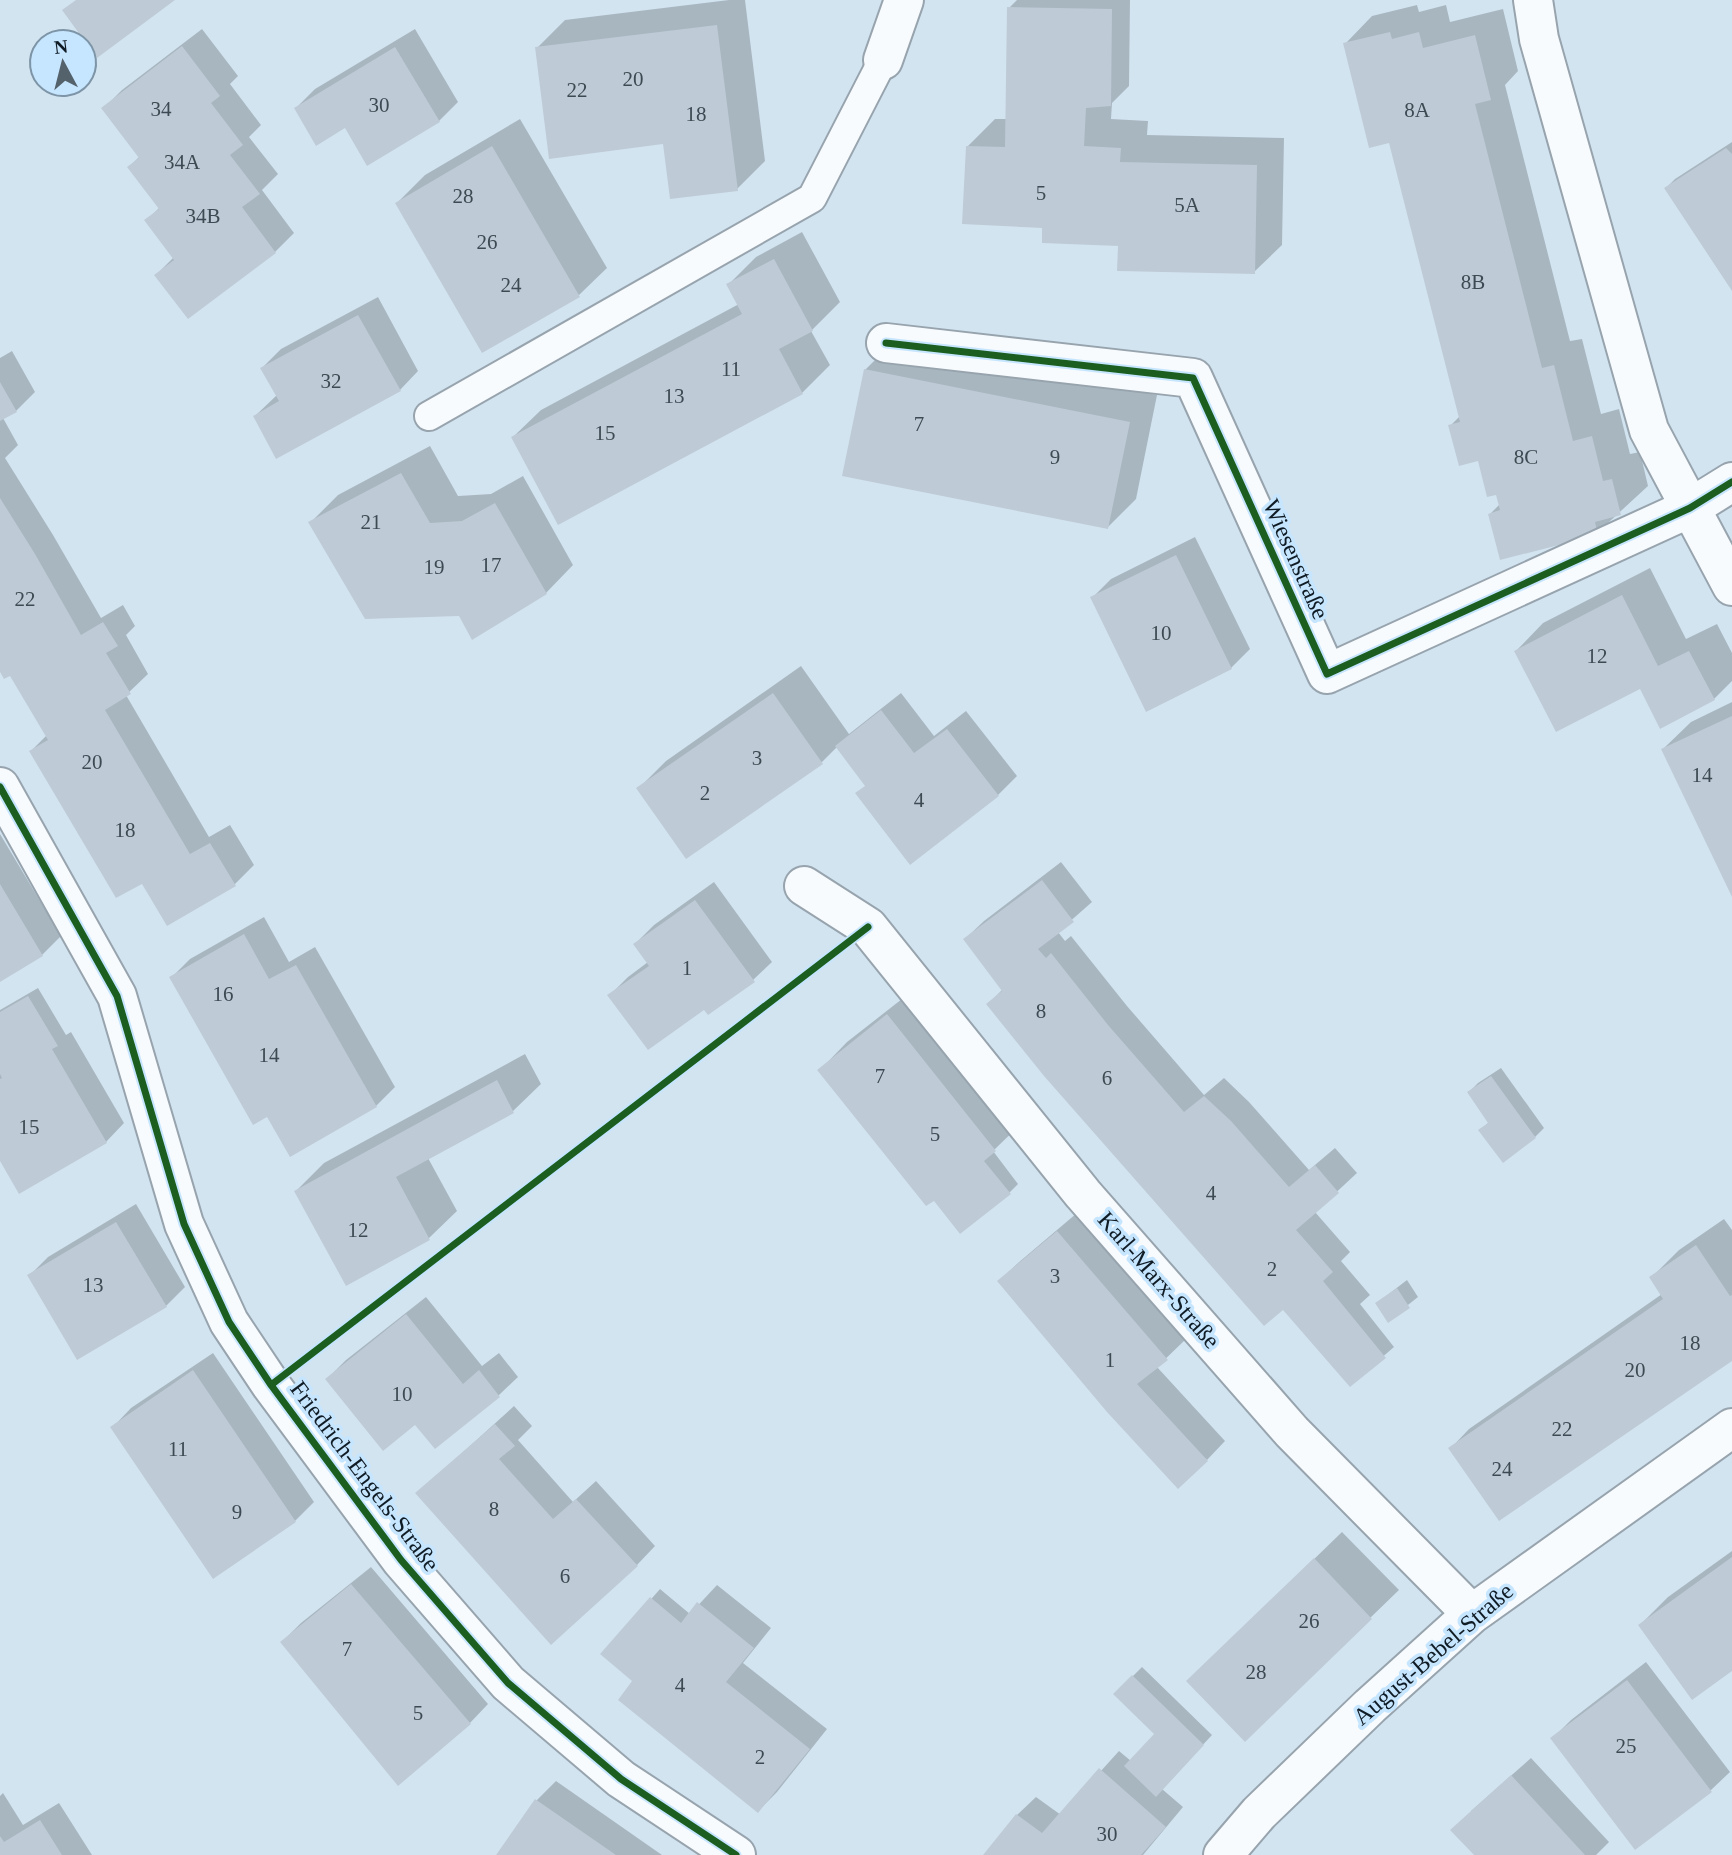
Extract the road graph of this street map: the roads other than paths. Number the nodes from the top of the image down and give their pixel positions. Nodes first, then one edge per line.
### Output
1 (904, 0) edge
2 (1533, 0) edge
3 (884, 60) joint
4 (886, 343) dead end
5 (429, 416) dead end
6 (1732, 482) edge
7 (1690, 508) junction
8 (1732, 586) edge
9 (0, 787) edge
10 (804, 886) dead end
11 (1732, 1428) edge
12 (1472, 1614) junction
13 (736, 1855) edge
14 (1223, 1855) edge

1 - 3 street
2 - 7 street
3 - 5 lane
4 - 7 street, Wiesenstraße
6 - 7 street
7 - 8 street
9 - 13 street, Friedrich-Engels-Straße
10 - 12 street, Karl-Marx-Straße
11 - 12 street, August-Bebel-Straße
12 - 14 street, August-Bebel-Straße

